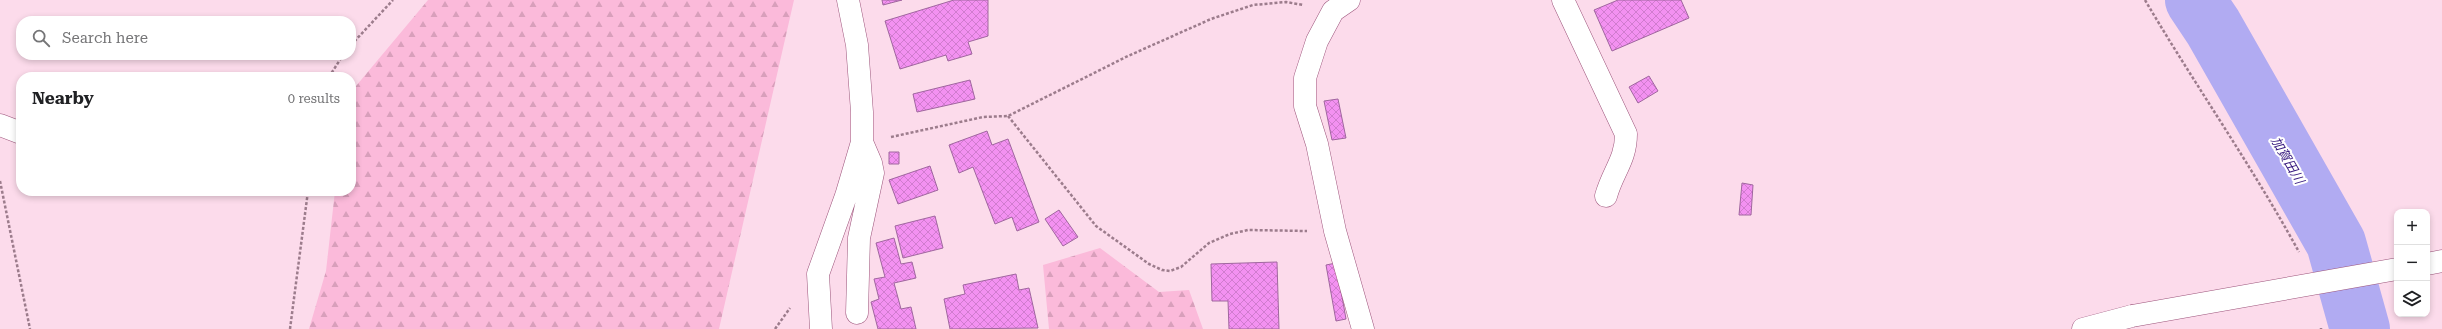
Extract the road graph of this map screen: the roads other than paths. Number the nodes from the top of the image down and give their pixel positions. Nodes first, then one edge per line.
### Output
1 (848, 0) edge
2 (1563, 0) edge
3 (1341, 6) edge
4 (0, 125) edge
5 (16, 130) edge
6 (862, 142) junction
7 (1606, 196) dead end
8 (2442, 261) edge
9 (2430, 263) edge
10 (2394, 270) edge
11 (856, 313) dead end
12 (821, 329) edge
13 (1363, 329) edge
14 (2084, 329) edge

1 - 6 street
2 - 7 street
3 - 13 street
4 - 5 street
6 - 11 street
6 - 12 street
8 - 9 street
10 - 14 street, bridge

